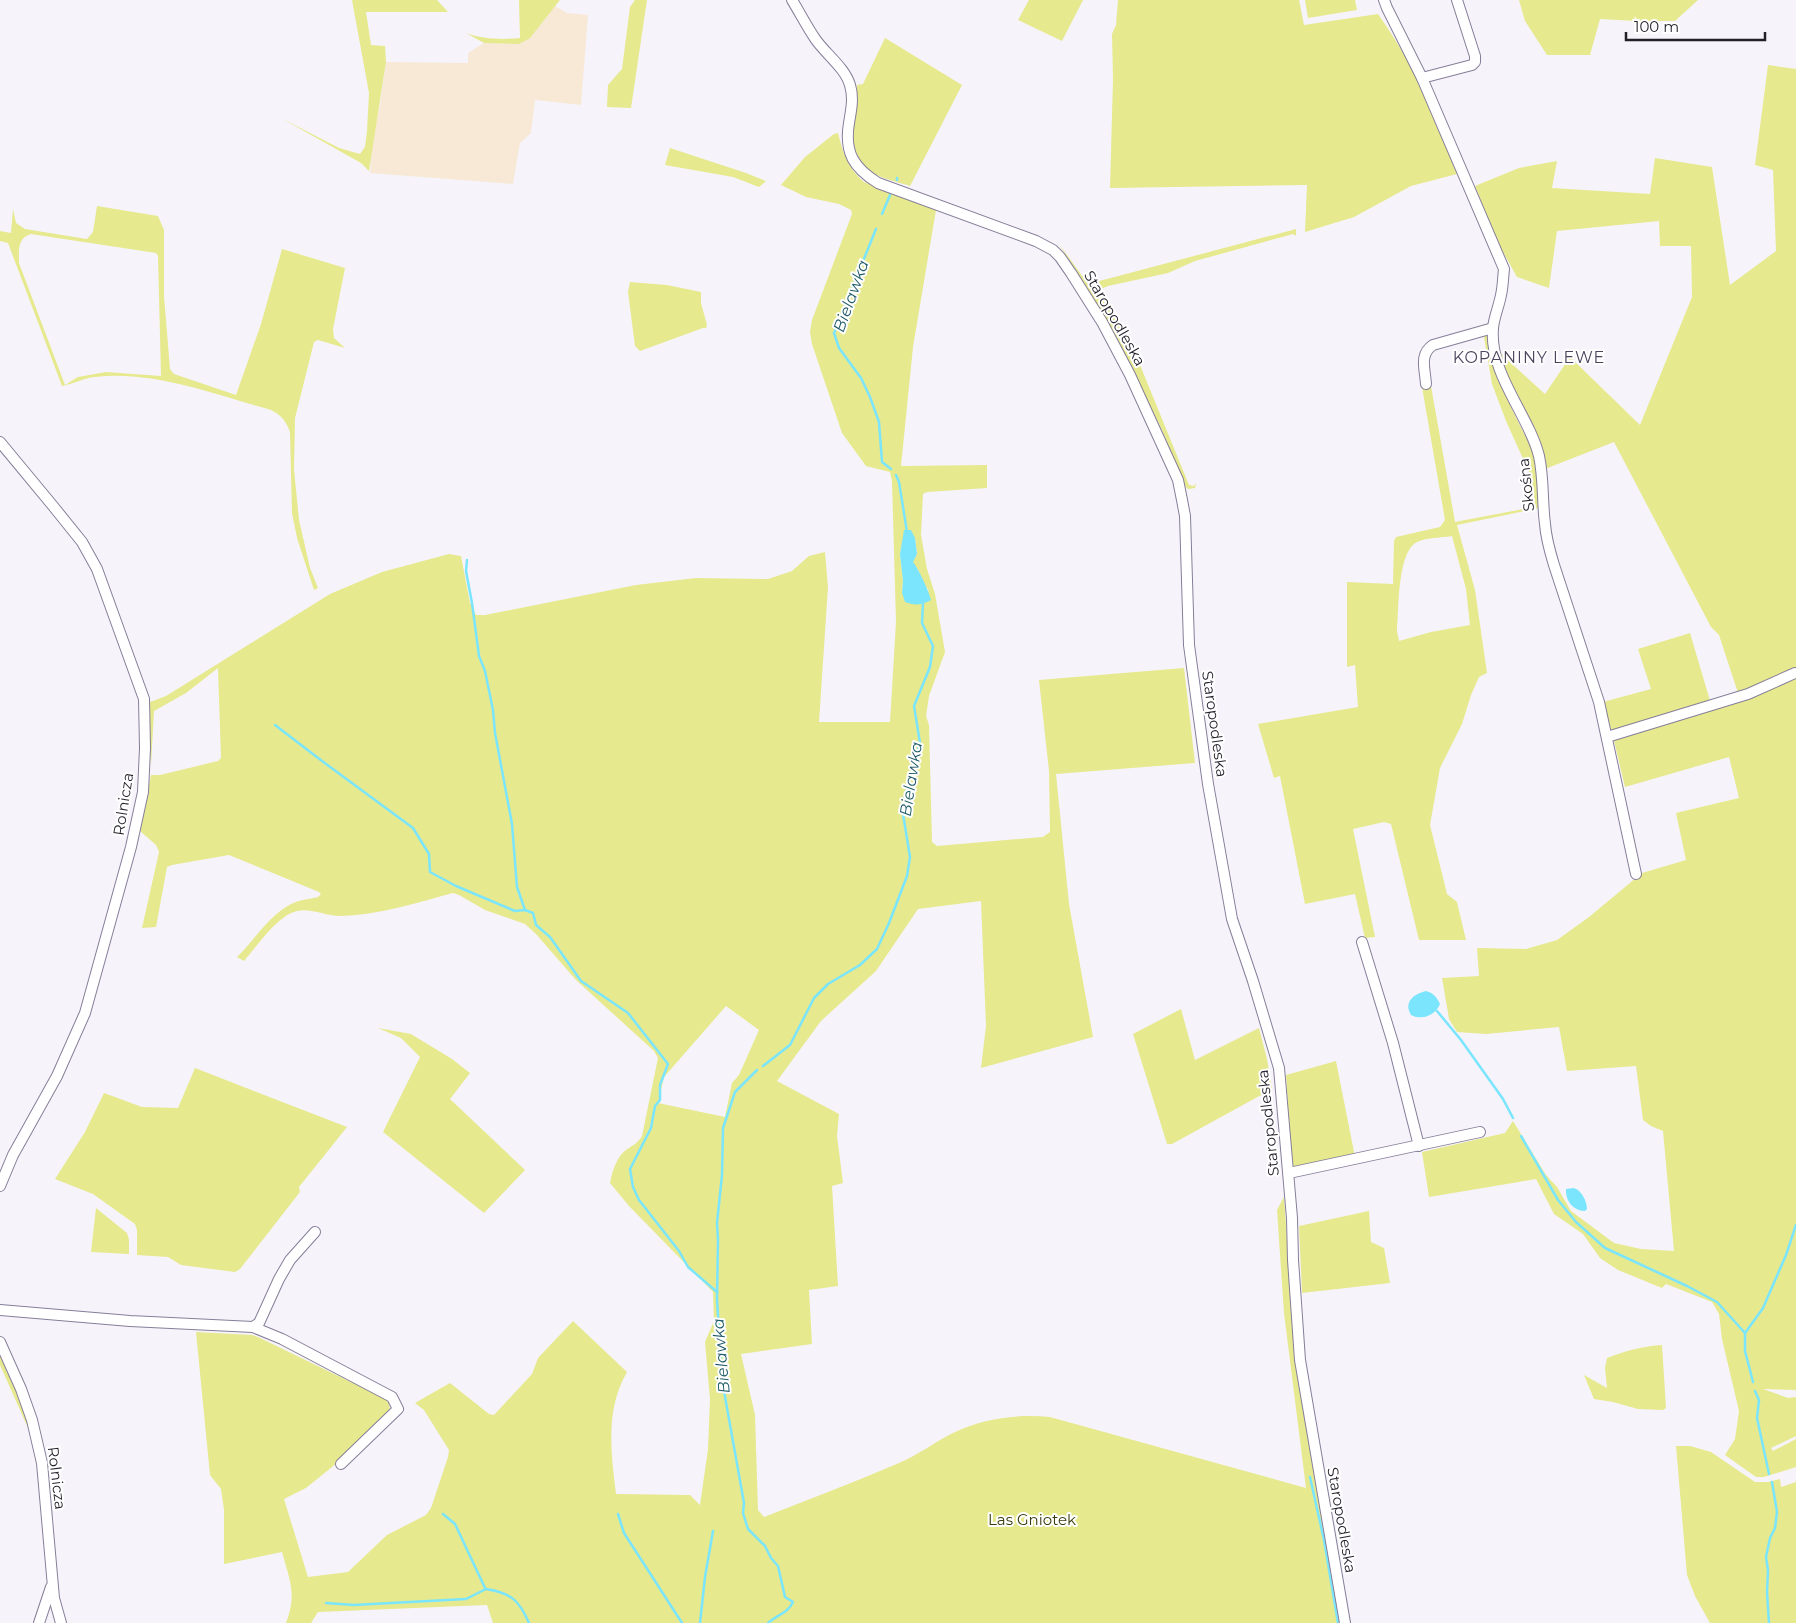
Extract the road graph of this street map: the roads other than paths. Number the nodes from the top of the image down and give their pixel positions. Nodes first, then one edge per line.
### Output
1 (792, 0) edge
2 (1384, 0) edge
3 (1457, 0) edge
4 (1422, 78) junction
5 (1493, 328) junction
6 (1426, 384) dead end
7 (0, 442) edge
8 (1795, 673) edge
9 (1606, 737) junction
10 (1636, 874) dead end
11 (1362, 942) dead end
12 (1480, 1132) dead end
13 (1419, 1146) junction
14 (1289, 1173) junction
15 (0, 1186) edge
16 (315, 1232) dead end
17 (0, 1310) edge
18 (254, 1327) junction
19 (0, 1342) edge
20 (341, 1464) dead end
21 (53, 1584) junction
22 (39, 1623) edge
23 (61, 1623) edge
24 (1345, 1623) edge

1 - 14 street, Staropodleska
2 - 4 street, Skośna
3 - 4 street
4 - 5 street, Skośna
5 - 6 street
5 - 9 street, Skośna
7 - 15 street, Rolnicza
8 - 9 street
9 - 10 street, Skośna
11 - 13 street
12 - 13 street
13 - 14 street
14 - 24 street, Staropodleska
16 - 18 street
17 - 18 street
18 - 20 street
19 - 21 street, Rolnicza
21 - 22 street
21 - 23 street, Rolnicza

